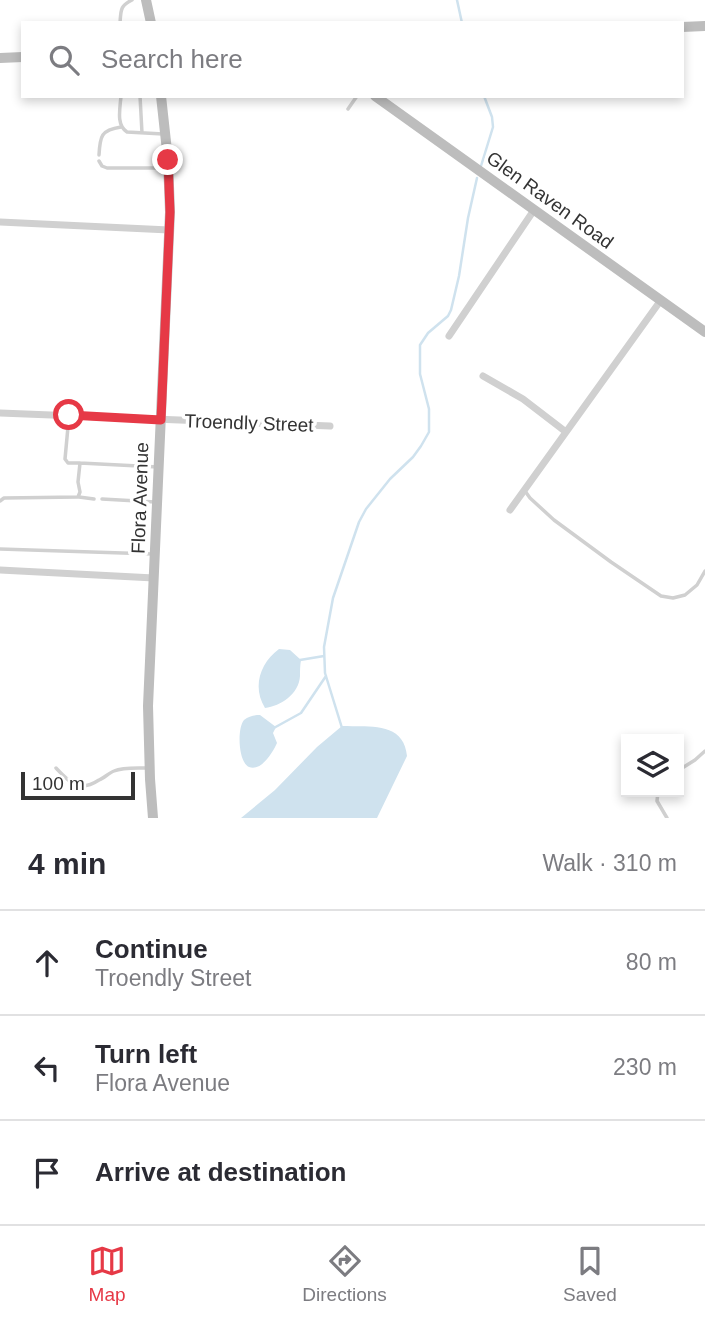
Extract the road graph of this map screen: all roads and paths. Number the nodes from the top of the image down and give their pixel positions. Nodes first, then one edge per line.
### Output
1 (132, 0) edge
2 (146, 0) edge
3 (120, 21) edge
4 (148, 21) edge
5 (705, 26) edge
6 (684, 27) edge
7 (21, 57) edge
8 (0, 58) edge
9 (121, 98) edge
10 (140, 98) edge
11 (161, 98) edge
12 (355, 98) edge
13 (378, 98) edge
14 (348, 109) dead end
15 (121, 127) junction
16 (142, 133) junction
17 (166, 134) junction
18 (99, 155) dead end
19 (99, 161) dead end
20 (169, 168) junction
21 (534, 209) junction
22 (0, 222) edge
23 (169, 230) junction
24 (660, 300) junction
25 (705, 332) edge
26 (449, 336) dead end
27 (483, 376) dead end
28 (0, 413) edge
29 (69, 415) junction
30 (161, 420) junction
31 (330, 426) dead end
32 (566, 432) junction
33 (80, 463) junction
34 (159, 467) junction
35 (525, 490) junction
36 (78, 497) junction
37 (94, 499) dead end
38 (102, 499) dead end
39 (0, 501) edge
40 (157, 502) junction
41 (510, 510) dead end
42 (0, 550) edge
43 (155, 554) junction
44 (0, 570) edge
45 (705, 571) edge
46 (154, 578) junction
47 (705, 751) edge
48 (149, 767) junction
49 (684, 767) edge
50 (56, 768) dead end
51 (657, 797) edge
52 (153, 818) edge
53 (667, 818) edge

1 - 3 lane
2 - 4 street
5 - 6 street
7 - 8 street
9 - 15 lane
10 - 16 lane
11 - 17 street, Flora Avenue
12 - 14 lane
13 - 21 street, Glen Raven Road
15 - 16 lane
15 - 18 lane
16 - 17 lane
17 - 20 street, Flora Avenue
19 - 20 lane
20 - 23 street, Flora Avenue
21 - 24 street, Glen Raven Road
21 - 26 street
22 - 23 street
23 - 30 street, Flora Avenue
24 - 25 street, Glen Raven Road
24 - 32 street
27 - 32 street
28 - 29 street, Troendly Street
29 - 30 street, Troendly Street
29 - 33 lane
30 - 31 street, Troendly Street
30 - 34 street, Flora Avenue
32 - 35 street
33 - 34 lane
33 - 36 lane
34 - 40 street, Flora Avenue
35 - 41 street
35 - 45 lane
36 - 37 lane
36 - 39 lane
38 - 40 lane
40 - 43 street, Flora Avenue
42 - 43 lane
43 - 46 street, Flora Avenue
44 - 46 street
46 - 48 street, Flora Avenue
47 - 49 lane
48 - 50 lane
48 - 52 street, Flora Avenue
51 - 53 lane

